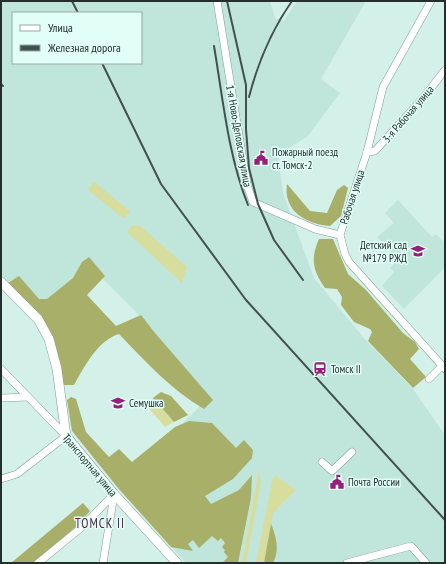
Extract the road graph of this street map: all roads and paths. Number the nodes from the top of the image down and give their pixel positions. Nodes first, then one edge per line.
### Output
1 (217, 1) edge
2 (431, 1) edge
3 (445, 70) edge
4 (367, 152) junction
5 (340, 235) junction
6 (1, 282) edge
7 (444, 368) edge
8 (1, 369) edge
9 (429, 379) dead end
10 (28, 397) junction
11 (1, 398) edge
12 (66, 436) junction
13 (352, 452) dead end
14 (322, 462) dead end
15 (1, 479) edge
16 (114, 494) junction
17 (38, 563) edge
18 (103, 563) edge
19 (177, 563) edge
20 (347, 563) edge
21 (426, 563) edge

1 - 5 street, 1-я Ново-Деповская улица
2 - 4 street, Рабочая улица
3 - 4 street, 3-я Рабочая улица
4 - 5 street, Рабочая улица
5 - 7 street, Рабочая улица
6 - 12 main road
7 - 9 street
8 - 10 street, Транспортная улица
10 - 11 street
10 - 12 street, Транспортная улица
12 - 15 street
12 - 16 main road, Транспортная улица
13 - 14 street
16 - 17 street
16 - 18 street
16 - 19 main road, Транспортная улица
20 - 21 street

